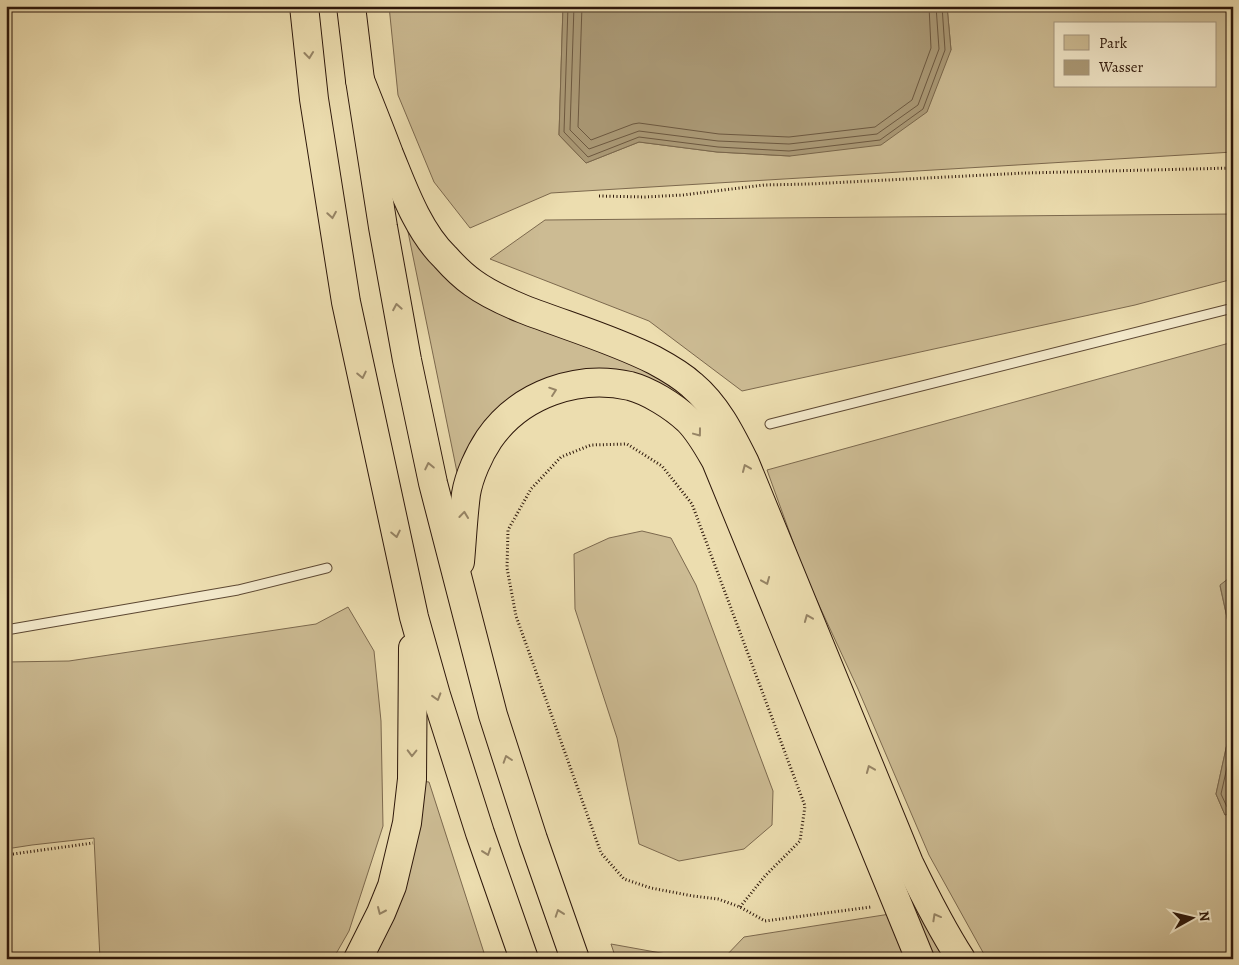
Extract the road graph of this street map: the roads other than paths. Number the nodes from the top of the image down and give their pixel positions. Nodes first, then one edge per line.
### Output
1 (304, 6) edge
2 (351, 6) edge
3 (360, 80) junction
4 (1233, 308) edge
5 (770, 424) dead end
6 (327, 568) dead end
7 (458, 581) junction
8 (414, 617) junction
9 (6, 630) edge
10 (358, 959) edge
11 (524, 959) edge
12 (575, 959) edge
13 (920, 959) edge
14 (961, 959) edge

1 -> 8 highway
2 - 3 highway
7 -> 3 highway
14 -> 3 highway
4 - 5 lane
6 - 9 lane
12 -> 7 highway
7 -> 13 highway
8 -> 10 highway
8 -> 11 highway

